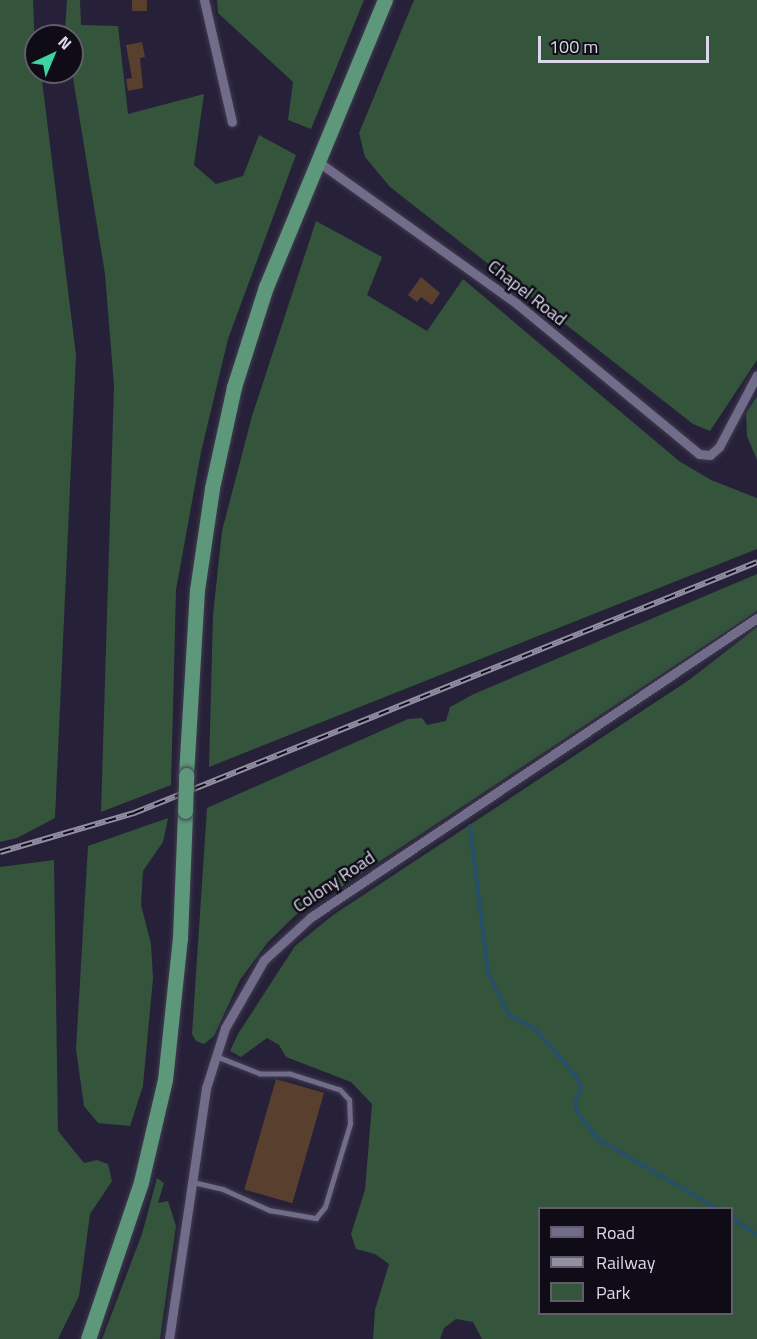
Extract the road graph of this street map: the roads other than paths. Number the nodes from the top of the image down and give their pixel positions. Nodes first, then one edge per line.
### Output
1 (204, 0) edge
2 (385, 0) edge
3 (232, 122) dead end
4 (317, 161) junction
5 (757, 375) edge
6 (757, 618) edge
7 (214, 1056) junction
8 (190, 1181) junction
9 (88, 1339) edge
10 (169, 1339) edge

1 - 3 street
2 - 4 highway
4 - 5 street, Chapel Road
4 - 9 highway, bridge
6 - 7 street, Colony Road
7 - 8 street, Colony Road
7 - 8 lane
8 - 10 street, Colony Road

